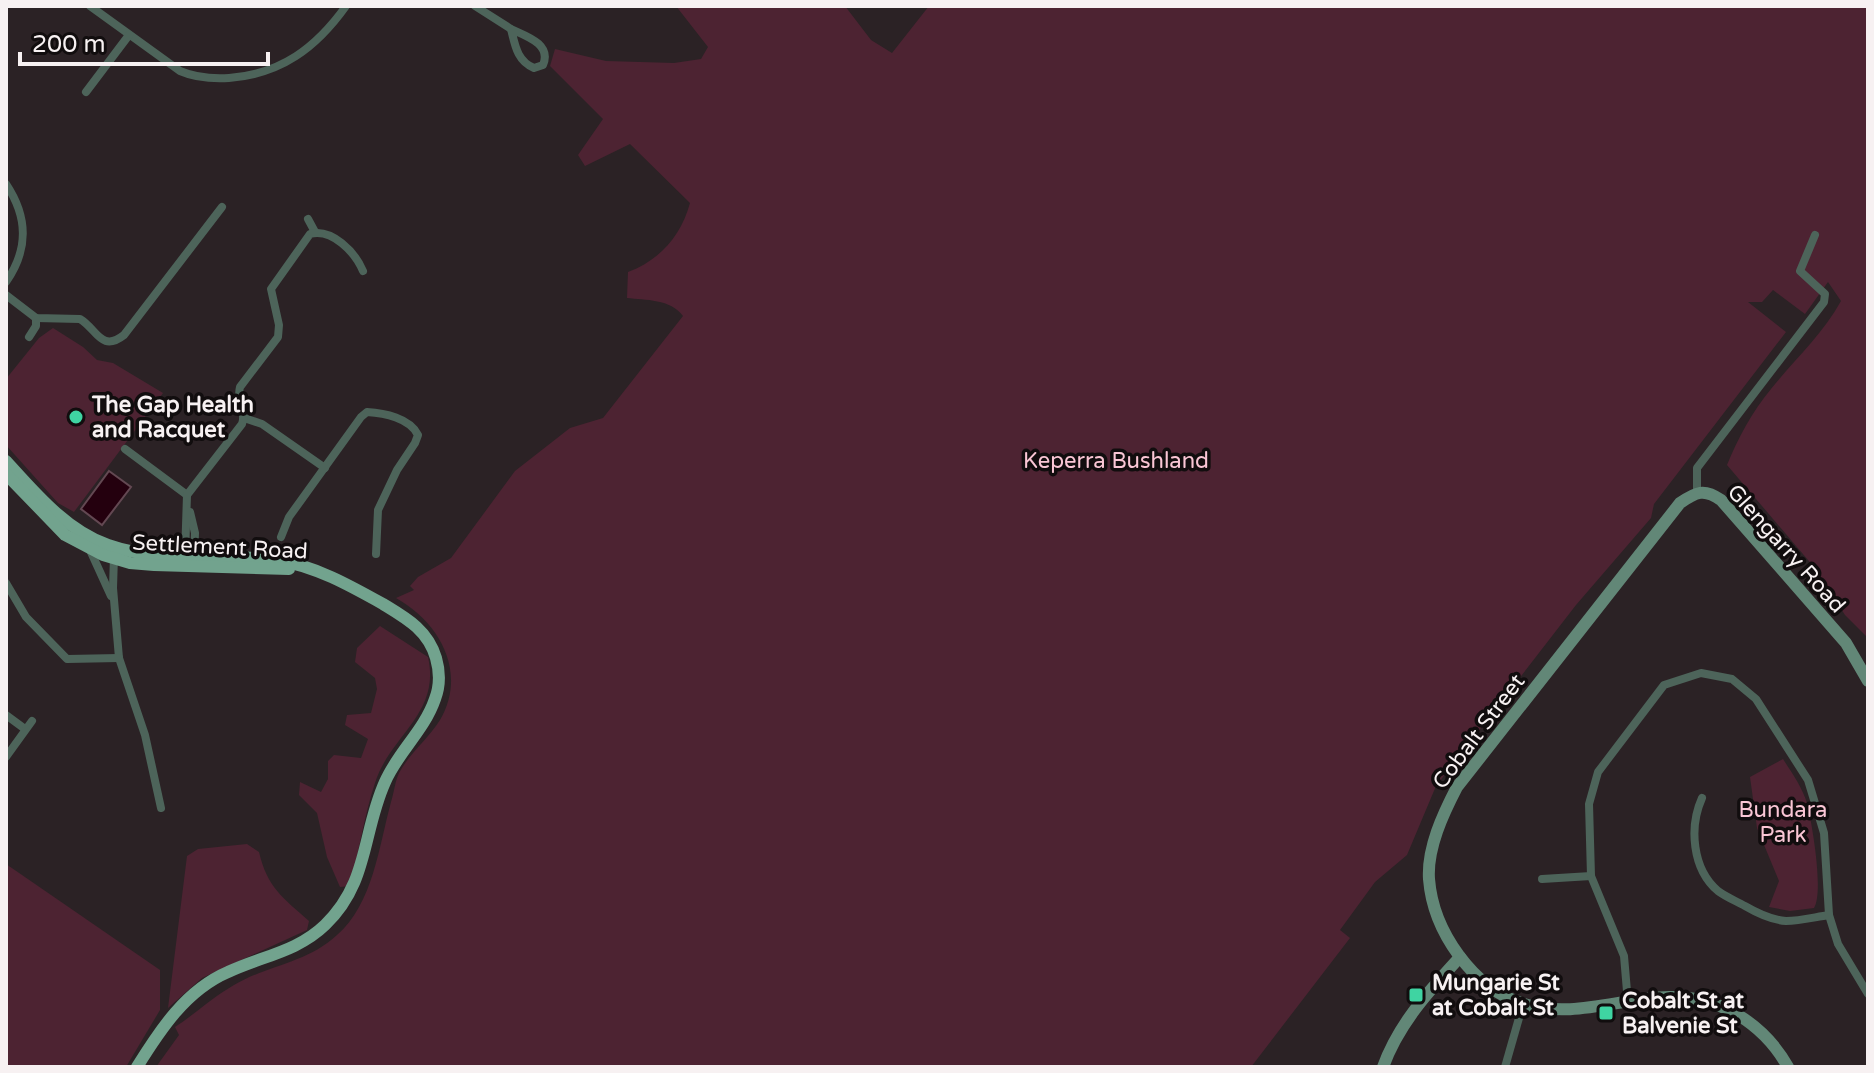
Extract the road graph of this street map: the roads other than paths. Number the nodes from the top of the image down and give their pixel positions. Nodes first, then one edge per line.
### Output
1 (90, 6) edge
2 (346, 6) edge
3 (475, 6) edge
4 (511, 29) junction
5 (129, 35) junction
6 (86, 92) dead end
7 (6, 184) edge
8 (222, 207) dead end
9 (308, 219) dead end
10 (315, 232) junction
11 (1815, 235) dead end
12 (363, 271) dead end
13 (6, 282) edge
14 (6, 295) edge
15 (36, 318) junction
16 (29, 337) dead end
17 (244, 418) junction
18 (125, 449) dead end
19 (6, 461) edge
20 (325, 468) junction
21 (6, 474) edge
22 (1697, 491) junction
23 (188, 499) junction
24 (281, 537) dead end
25 (90, 550) junction
26 (114, 553) junction
27 (376, 554) dead end
28 (189, 559) junction
29 (6, 583) edge
30 (114, 604) junction
31 (119, 658) junction
32 (1868, 681) edge
33 (6, 715) edge
34 (32, 721) dead end
35 (25, 729) junction
36 (6, 757) edge
37 (1702, 798) dead end
38 (161, 808) dead end
39 (1591, 876) junction
40 (1542, 879) dead end
41 (1829, 915) junction
42 (1460, 957) junction
43 (1868, 994) edge
44 (1628, 1003) junction
45 (1523, 1004) junction
46 (137, 1067) edge
47 (1383, 1067) edge
48 (1505, 1067) edge
49 (1788, 1067) edge

1 - 5 street
2 - 5 street
3 - 4 street
4 - 4 street
5 - 6 street
7 - 13 street
8 - 15 street
9 - 10 street
10 - 12 street
10 - 17 street
11 - 22 street
14 - 15 street
15 - 16 street
17 - 20 street
17 - 23 street
18 - 23 street
19 - 26 main road, Settlement Road
20 - 24 street
20 - 27 street
21 - 25 main road, Settlement Road
22 - 32 street, Glengarry Road
22 - 42 street, Cobalt Street
23 - 28 street
25 - 26 main road, Settlement Road
25 - 30 street
26 - 28 main road, Settlement Road
26 - 30 street
28 - 46 main road, Settlement Road
29 - 31 street
30 - 31 street
31 - 38 street
33 - 35 street
34 - 35 street
35 - 36 street
37 - 41 street
39 - 40 street
39 - 41 street
39 - 44 street
41 - 43 street
42 - 45 street, Cobalt Street
42 - 47 street
44 - 45 street, Cobalt Street
44 - 49 street, Cobalt Street
45 - 48 street

